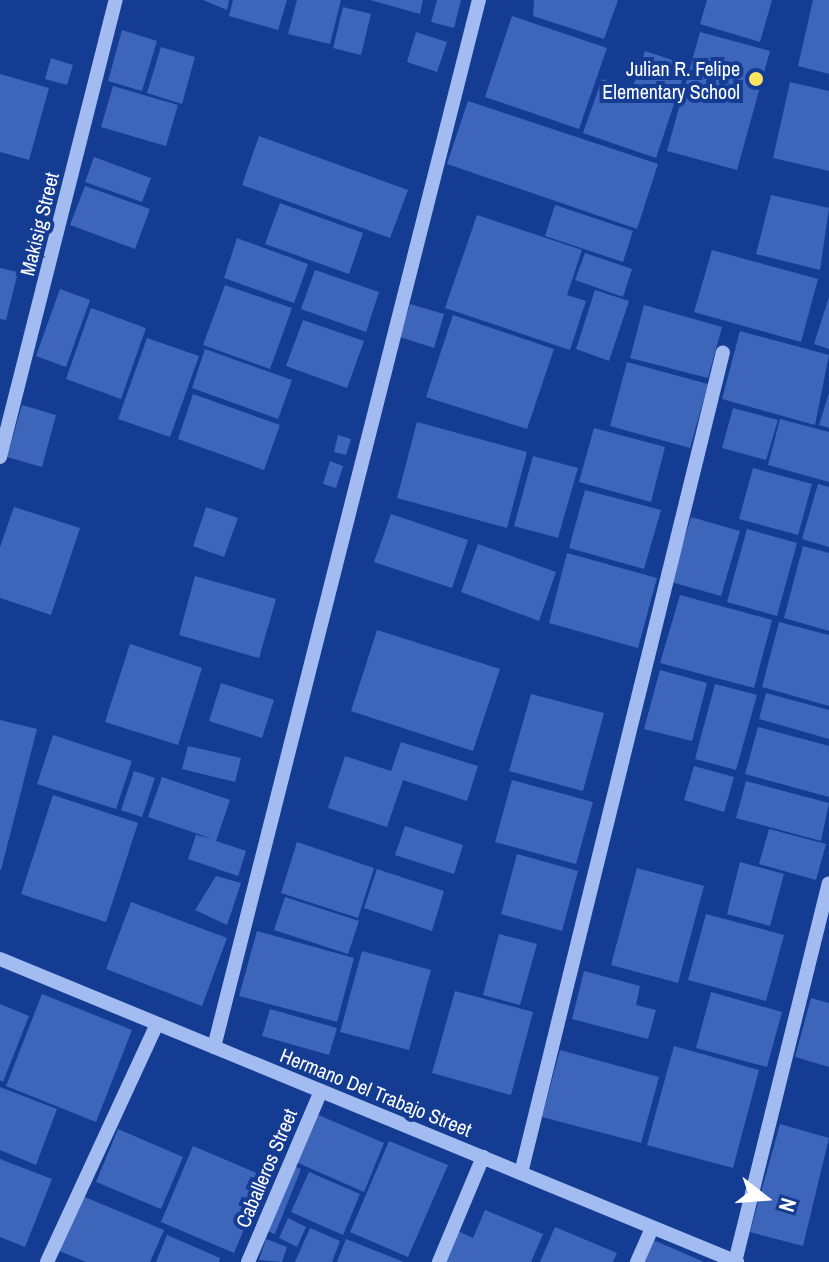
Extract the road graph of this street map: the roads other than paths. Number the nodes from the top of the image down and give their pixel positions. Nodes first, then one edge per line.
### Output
1 (116, 0) edge
2 (479, 0) edge
3 (723, 352) dead end
4 (0, 457) edge
5 (829, 883) edge
6 (0, 959) edge
7 (157, 1024) junction
8 (214, 1047) junction
9 (321, 1091) junction
10 (483, 1157) junction
11 (521, 1173) junction
12 (652, 1228) junction
13 (47, 1262) edge
14 (248, 1262) edge
15 (439, 1262) edge
16 (637, 1262) edge
17 (736, 1262) edge

1 - 4 street, Makisig Street
2 - 8 street
3 - 11 street
5 - 17 street
6 - 7 street, Hermano Del Trabajo Street
7 - 8 street, Hermano Del Trabajo Street
7 - 13 street
8 - 9 street, Hermano Del Trabajo Street
9 - 10 street, Hermano Del Trabajo Street
9 - 14 street, Caballeros Street
10 - 11 street, Hermano Del Trabajo Street
10 - 15 street
11 - 12 street, Hermano Del Trabajo Street
12 - 16 street
12 - 17 street, Hermano Del Trabajo Street

